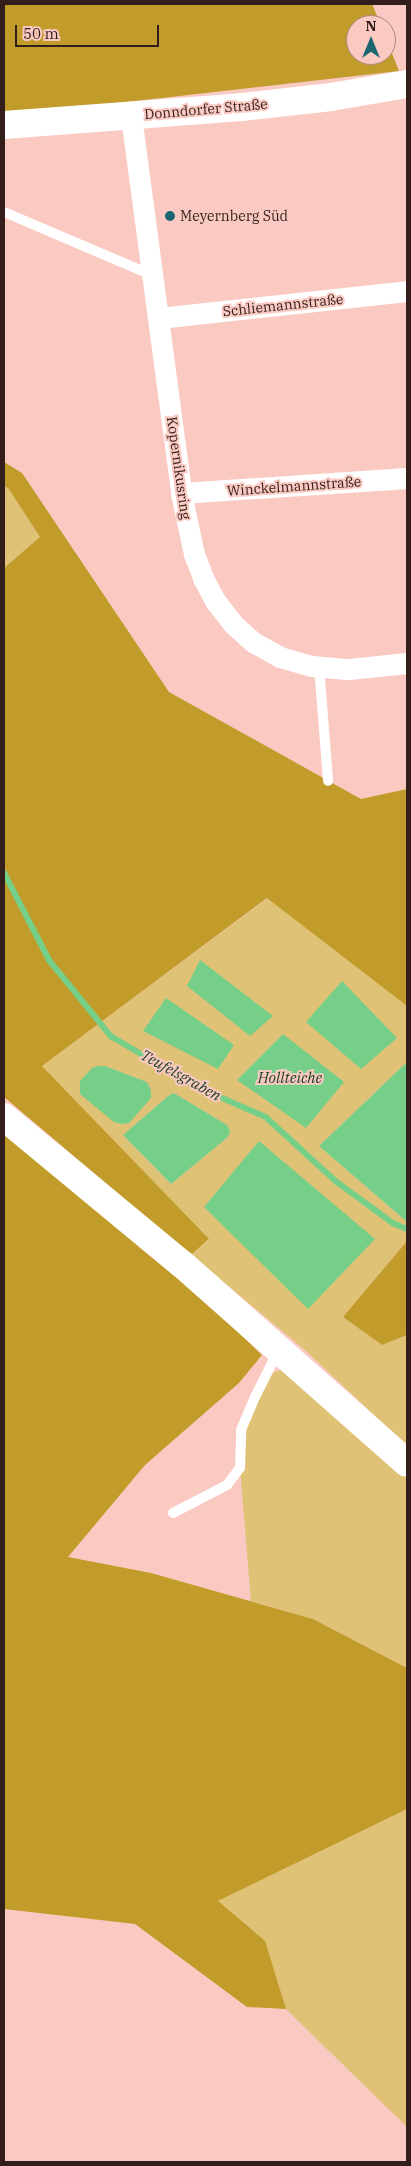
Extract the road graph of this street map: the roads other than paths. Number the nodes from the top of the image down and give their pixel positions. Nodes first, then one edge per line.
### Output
1 (407, 84) edge
2 (131, 116) junction
3 (4, 125) edge
4 (4, 212) edge
5 (153, 276) junction
6 (407, 291) edge
7 (159, 318) junction
8 (407, 478) edge
9 (181, 493) junction
10 (407, 663) edge
11 (319, 666) junction
12 (328, 781) dead end
13 (4, 1117) edge
14 (279, 1350) junction
15 (407, 1463) edge
16 (173, 1513) dead end

1 - 2 main road, Donndorfer Straße
2 - 3 main road, Donndorfer Straße
2 - 5 street, Kopernikusring
4 - 5 lane
5 - 7 street, Kopernikusring
6 - 7 street, Schliemannstraße
7 - 9 street, Kopernikusring
8 - 9 street, Winckelmannstraße
9 - 11 street, Kopernikusring
10 - 11 street, Kopernikusring
11 - 12 lane
13 - 14 main road
14 - 15 main road
14 - 16 lane

